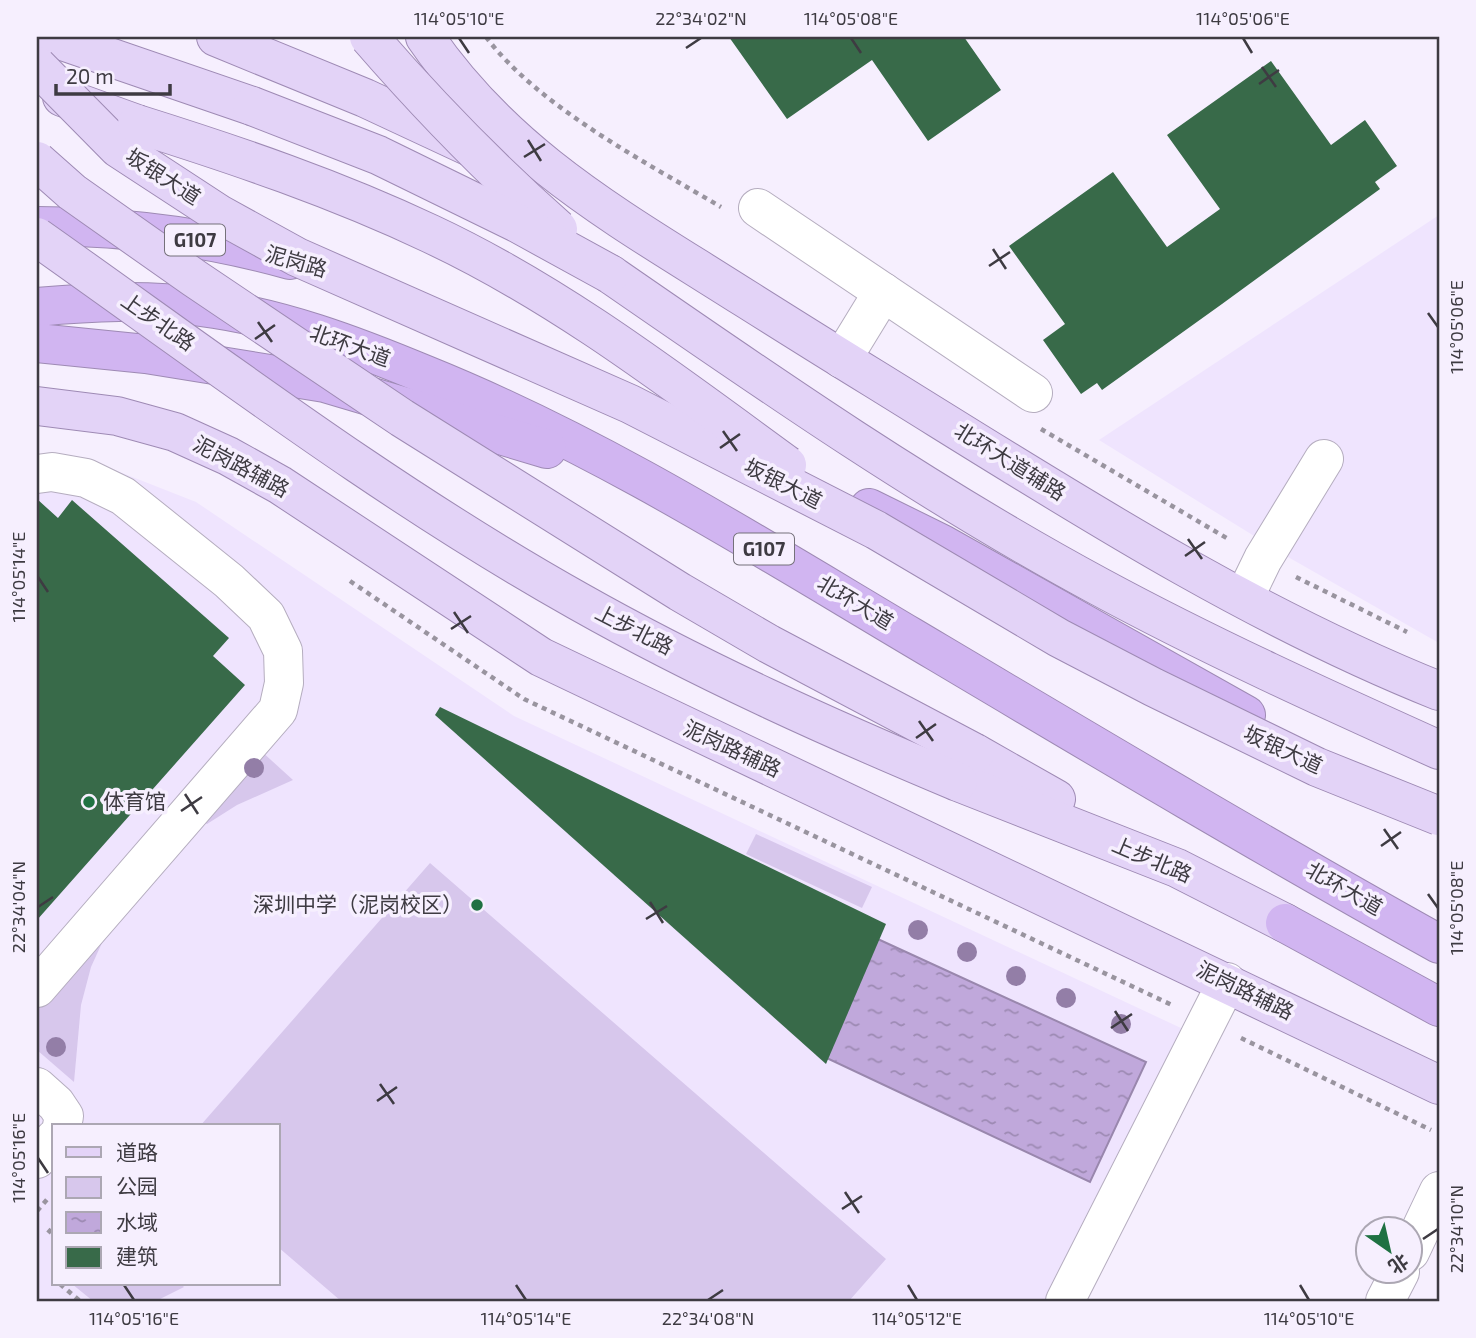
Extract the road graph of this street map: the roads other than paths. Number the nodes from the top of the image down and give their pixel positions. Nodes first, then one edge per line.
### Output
1 (51, 37) edge
2 (216, 37) edge
3 (369, 37) edge
4 (425, 37) edge
5 (37, 66) edge
6 (37, 87) edge
7 (37, 162) edge
8 (596, 205) junction
9 (741, 209) road end
10 (37, 226) edge
11 (37, 237) edge
12 (610, 274) junction
13 (883, 292) junction
14 (37, 307) edge
15 (37, 343) edge
16 (842, 359) junction
17 (37, 406) edge
18 (1033, 409) road end
19 (1324, 459) dead end
20 (37, 474) edge
21 (666, 491) junction
22 (876, 530) junction
23 (1244, 598) junction
24 (1439, 691) edge
25 (1439, 750) edge
26 (966, 767) junction
27 (1439, 816) edge
28 (1439, 828) edge
29 (1286, 923) joint
30 (1439, 944) edge
31 (1227, 982) junction
32 (37, 988) edge
33 (1439, 1007) edge
34 (1439, 1085) edge
35 (37, 1087) edge
36 (62, 1124) edge
37 (52, 1141) edge
38 (37, 1159) edge
39 (1439, 1192) edge
40 (1424, 1222) edge
41 (1065, 1301) edge

1 - 12 main road, bridge
2 - 8 main road
3 - 12 main road, bridge
4 - 8 main road
5 - 22 main road, 坂银大道, bridge
6 - 22 main road, bridge
7 - 26 main road, bridge
8 - 16 main road, 北环大道辅路
9 - 13 street
10 - 28 highway, 泥岗路 / G107, bridge
11 - 26 main road, 上步北路, bridge
12 - 25 main road
13 - 16 street
13 - 18 street
14 - 21 highway, 北环大道 / G107
15 - 21 highway, G107
16 - 23 main road, 北环大道辅路
17 - 31 main road, 泥岗路辅路
19 - 23 street
20 - 32 street
21 - 30 highway, 北环大道 / G107
22 - 27 main road, 坂银大道, bridge
23 - 24 main road, 北环大道辅路
26 - 29 main road, 上步北路
29 - 33 highway
31 - 34 main road, 泥岗路辅路
31 - 41 street
35 - 36 street
37 - 38 street
39 - 40 street

